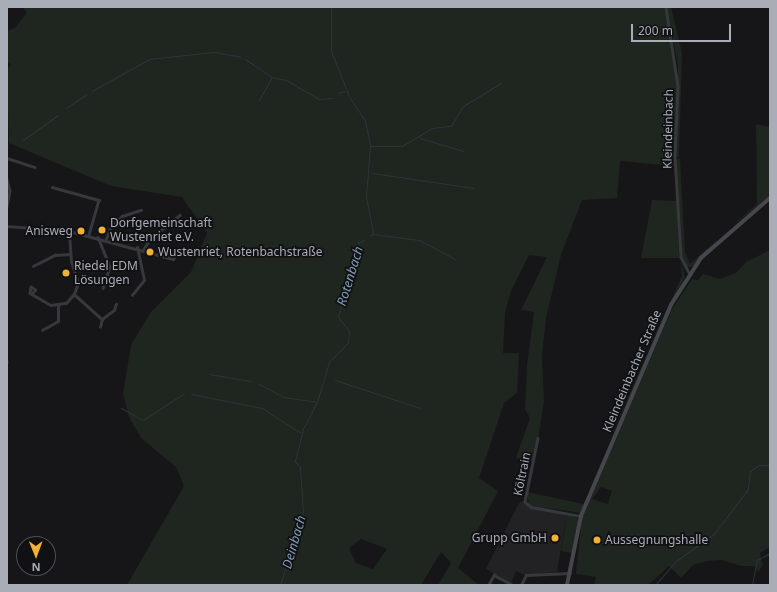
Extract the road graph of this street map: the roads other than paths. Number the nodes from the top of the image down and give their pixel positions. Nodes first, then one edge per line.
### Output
1 (666, 7) edge
2 (7, 158) edge
3 (35, 167) dead end
4 (7, 179) edge
5 (52, 187) dead end
6 (770, 198) edge
7 (7, 207) edge
8 (141, 210) dead end
9 (180, 215) dead end
10 (7, 226) edge
11 (69, 231) junction
12 (89, 236) junction
13 (98, 237) junction
14 (106, 239) junction
15 (137, 248) junction
16 (143, 250) junction
17 (70, 254) junction
18 (167, 257) dead end
19 (33, 266) dead end
20 (689, 273) junction
21 (103, 288) dead end
22 (32, 293) dead end
23 (74, 294) junction
24 (132, 295) dead end
25 (116, 304) dead end
26 (58, 305) junction
27 (102, 319) junction
28 (100, 327) dead end
29 (42, 330) dead end
30 (538, 438) dead end
31 (581, 516) junction
32 (571, 573) junction
33 (488, 585) edge
34 (513, 585) edge
35 (521, 585) edge
36 (567, 585) edge

1 - 20 street, Kleindeinbach
2 - 3 street
4 - 7 street
5 - 12 street
6 - 20 street, Kleindeinbacher Straße
8 - 14 street
9 - 16 street
10 - 11 street
11 - 12 street
11 - 17 street
12 - 13 street
13 - 14 street
13 - 21 street
14 - 15 street
15 - 16 street
15 - 24 street
16 - 18 street
17 - 19 street
17 - 23 street
20 - 31 street, Kleindeinbacher Straße
22 - 26 street
23 - 26 street
23 - 27 street
25 - 27 street
26 - 29 street
27 - 28 street
30 - 31 street, Költrain
31 - 32 street, Kleindeinbacher Straße
32 - 35 street
32 - 36 street, Kleindeinbacher Straße
33 - 34 street

